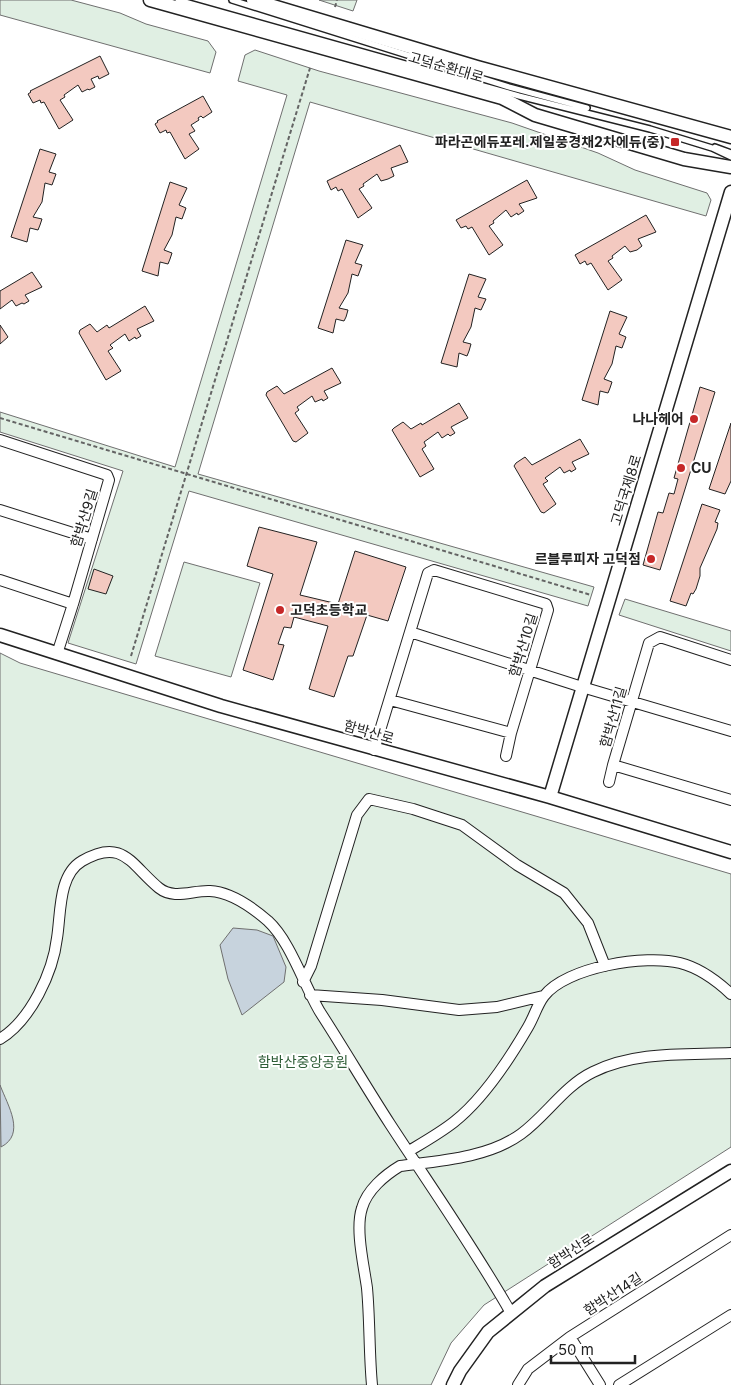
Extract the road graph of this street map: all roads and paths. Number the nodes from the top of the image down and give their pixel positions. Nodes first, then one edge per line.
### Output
1 (150, 0) edge
2 (178, 0) edge
3 (232, 0) edge
4 (254, 0) edge
5 (337, 0) edge
6 (335, 7) dead end
7 (310, 68) dead end
8 (519, 96) junction
9 (502, 98) junction
10 (731, 138) edge
11 (731, 153) edge
12 (721, 154) junction
13 (731, 158) edge
14 (731, 163) edge
15 (731, 168) edge
16 (731, 192) edge
17 (0, 418) edge
18 (0, 440) edge
19 (0, 510) edge
20 (92, 539) junction
21 (0, 580) edge
22 (591, 595) dead end
23 (72, 604) junction
24 (410, 632) junction
25 (0, 635) edge
26 (58, 654) junction
27 (131, 656) dead end
28 (731, 660) edge
29 (530, 670) junction
30 (582, 687) junction
31 (390, 700) junction
32 (632, 701) junction
33 (731, 730) edge
34 (511, 733) junction
35 (374, 750) junction
36 (506, 756) dead end
37 (613, 764) junction
38 (609, 782) dead end
39 (550, 797) junction
40 (731, 800) edge
41 (731, 852) edge
42 (605, 966) junction
43 (303, 982) junction
44 (731, 994) edge
45 (310, 995) junction
46 (543, 996) junction
47 (0, 1039) edge
48 (731, 1053) edge
49 (409, 1151) junction
50 (418, 1164) junction
51 (731, 1171) edge
52 (731, 1235) edge
53 (511, 1313) junction
54 (731, 1315) edge
55 (570, 1338) junction
56 (520, 1384) edge
57 (372, 1385) edge
58 (453, 1385) edge
59 (600, 1385) edge
60 (619, 1385) edge

1 - 9 street, 고덕순환대로
2 - 8 lane
3 - 11 lane
4 - 10 street, 고덕순환대로
5 - 6 path
7 - 27 path
8 - 9 lane
8 - 12 lane
9 - 15 street, 고덕순환대로
12 - 13 lane
12 - 14 lane
16 - 30 street, 고덕국제8로
17 - 22 path
18 - 20 street, 함박산9길
19 - 20 street
20 - 23 street, 함박산9길
21 - 23 street
23 - 26 street, 함박산9길
24 - 29 street
24 - 29 street, 함박산10길
24 - 31 street, 함박산10길
25 - 26 street, 함박산로
26 - 35 street, 함박산로
28 - 32 street, 함박산11길
29 - 30 street
29 - 34 street, 함박산10길
30 - 32 street
30 - 39 street, 고덕국제8로
31 - 34 street
31 - 35 street, 함박산10길
32 - 33 street
32 - 37 street, 함박산11길
34 - 36 street, 함박산10길
35 - 39 street, 함박산로
37 - 38 street
37 - 40 street, 함박산11길
39 - 41 street, 함박산로
42 - 43 street
42 - 44 street
42 - 46 street
43 - 45 street
43 - 47 street
45 - 46 street
45 - 49 street
46 - 49 street
48 - 50 street
49 - 50 street
50 - 53 street
50 - 57 street
51 - 53 street, 함박산로
52 - 55 street, 함박산14길
53 - 58 street, 함박산로
54 - 60 street
55 - 56 street, 함박산14길
55 - 59 street

